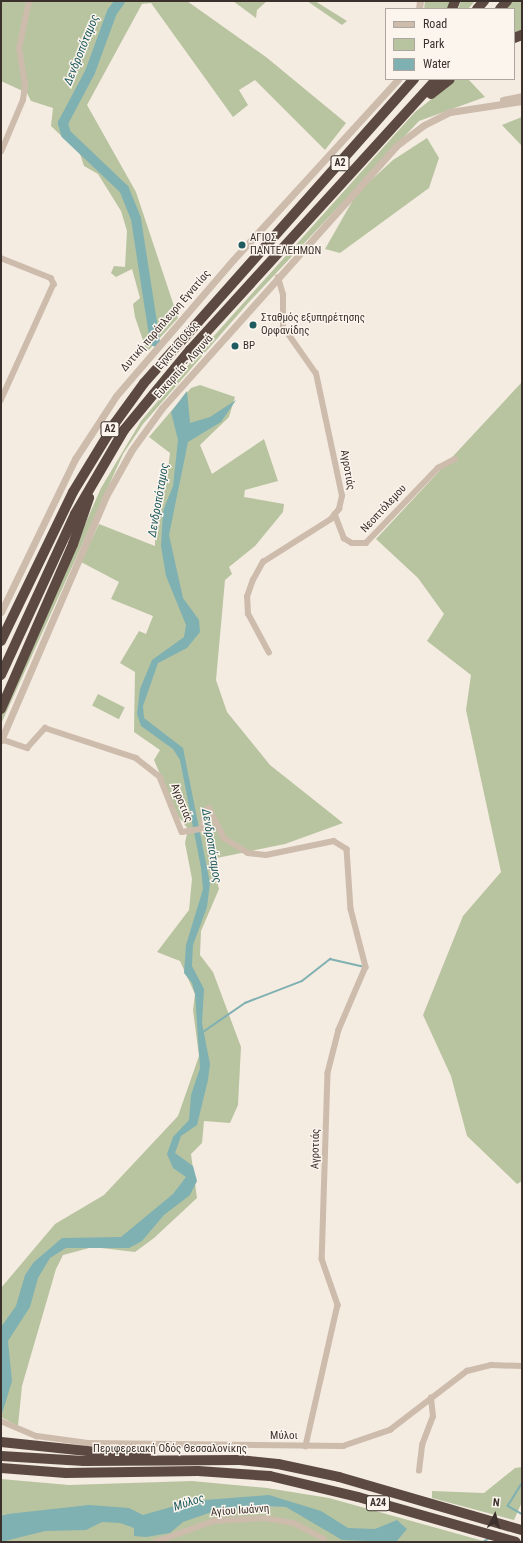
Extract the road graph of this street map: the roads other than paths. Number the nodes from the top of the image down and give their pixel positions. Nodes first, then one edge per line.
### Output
1 (30, 1) edge
2 (397, 80) edge
3 (413, 80) edge
4 (437, 80) edge
5 (449, 80) edge
6 (522, 96) edge
7 (522, 101) edge
8 (494, 103) junction
9 (405, 115) junction
10 (1, 152) edge
11 (1, 258) edge
12 (278, 278) junction
13 (1, 401) edge
14 (455, 459) dead end
15 (94, 480) junction
16 (335, 514) junction
17 (1, 612) edge
18 (1, 641) edge
19 (269, 653) dead end
20 (1, 674) edge
21 (1, 709) edge
22 (1, 740) edge
23 (522, 1366) edge
24 (431, 1398) junction
25 (1, 1421) edge
26 (1, 1442) edge
27 (306, 1446) junction
28 (1, 1456) edge
29 (179, 1459) junction
30 (1, 1468) edge
31 (420, 1471) dead end
32 (522, 1530) edge
33 (324, 1538) dead end
34 (155, 1542) edge
35 (516, 1542) edge

1 - 10 street
2 - 17 street, Δυτική παράπλευρη Εγνατίας
3 - 18 highway, Εγνατία Οδός / Α2
4 - 9 highway, Εγνατία Οδός / Α2
5 - 9 highway
6 - 8 street, Ευκαρπία - Λαγυνά
7 - 8 street, Ευκαρπία - Λαγυνά
8 - 12 street, Ευκαρπία - Λαγυνά
9 - 15 highway, Εγνατία Οδός / Α2
11 - 13 street
12 - 16 street, Αγροτιάς
12 - 22 street, Ευκαρπία - Λαγυνά
14 - 16 street, Νεοπτόλεμου
15 - 20 highway, Εγνατία Οδός / Α2
15 - 21 highway
16 - 19 street
22 - 27 street, Αγροτιάς
23 - 24 street, Μύλοι
24 - 27 street, Μύλοι
24 - 31 street
25 - 27 street, Μύλοι
26 - 29 highway
28 - 29 highway, Περιφερειακή Οδός Θεσσαλονίκης / Α24
29 - 32 highway, Περιφερειακή Οδός Θεσσαλονίκης / Α24
30 - 35 highway, Περιφερειακή Οδός Θεσσαλονίκης / Α24
33 - 34 street, Αγίου Ιωάννη

